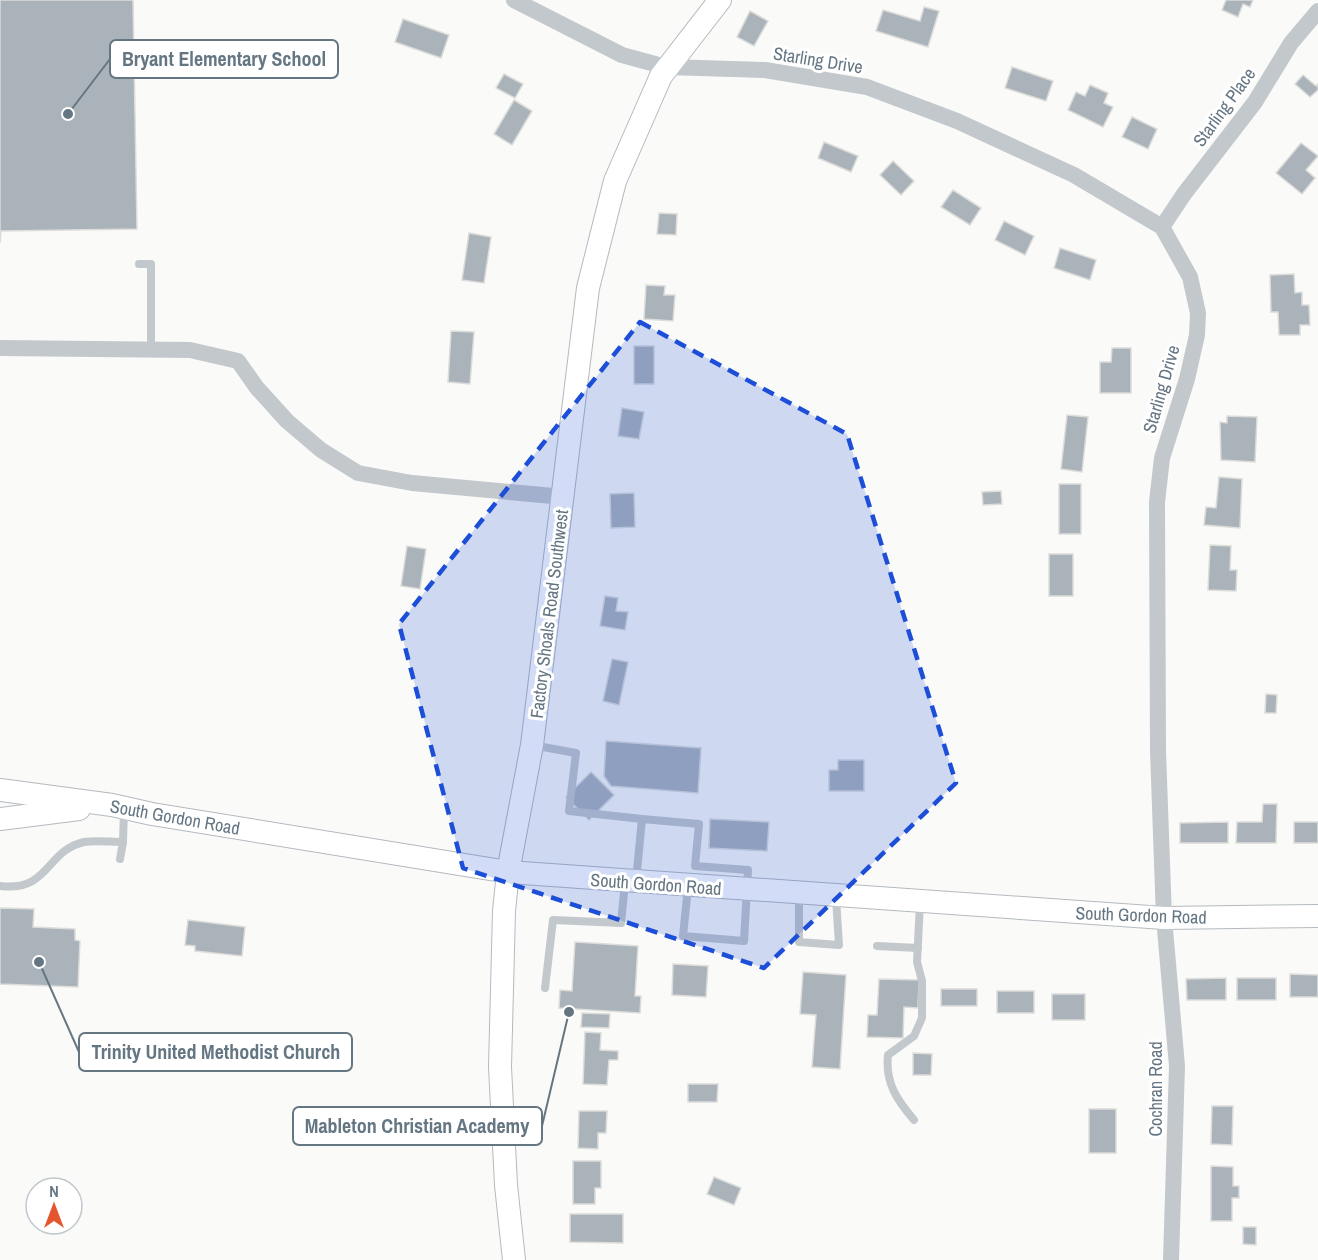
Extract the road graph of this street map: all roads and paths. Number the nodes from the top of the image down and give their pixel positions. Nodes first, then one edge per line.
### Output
1 (514, 0) edge
2 (720, 0) edge
3 (1318, 11) edge
4 (666, 67) junction
5 (1162, 227) junction
6 (139, 264) dead end
7 (0, 348) edge
8 (151, 350) junction
9 (564, 497) junction
10 (532, 745) junction
11 (0, 790) edge
12 (118, 806) junction
13 (0, 819) edge
14 (642, 819) junction
15 (123, 842) junction
16 (120, 859) dead end
17 (508, 872) junction
18 (631, 883) junction
19 (0, 885) edge
20 (688, 887) junction
21 (747, 891) junction
22 (800, 895) junction
23 (836, 897) junction
24 (920, 902) junction
25 (1318, 916) edge
26 (1164, 918) junction
27 (877, 946) dead end
28 (918, 948) junction
29 (545, 988) dead end
30 (914, 1120) dead end
31 (514, 1260) edge
32 (1171, 1260) edge

1 - 4 street, Starling Drive
2 - 4 street, Factory Shoals Road Southwest
3 - 5 street, Starling Place
4 - 5 street, Starling Drive
4 - 9 street, Factory Shoals Road Southwest
5 - 26 street, Starling Drive
6 - 8 lane
7 - 8 street
8 - 9 street
9 - 10 street, Factory Shoals Road Southwest
10 - 14 lane
10 - 17 street, Factory Shoals Road Southwest
11 - 12 street, South Gordon Road
12 - 13 street
12 - 15 lane
12 - 17 street, South Gordon Road
14 - 18 lane
14 - 21 lane
15 - 16 lane
15 - 19 lane
17 - 18 street, South Gordon Road
17 - 31 street, Factory Shoals Road Southwest
18 - 20 street, South Gordon Road
18 - 29 lane
20 - 21 street, South Gordon Road
20 - 21 lane
21 - 22 street, South Gordon Road
22 - 23 street, South Gordon Road
22 - 23 lane
23 - 24 street, South Gordon Road
24 - 26 street, South Gordon Road
24 - 28 lane
25 - 26 street, South Gordon Road
26 - 32 street, Cochran Road
27 - 28 lane
28 - 30 lane

